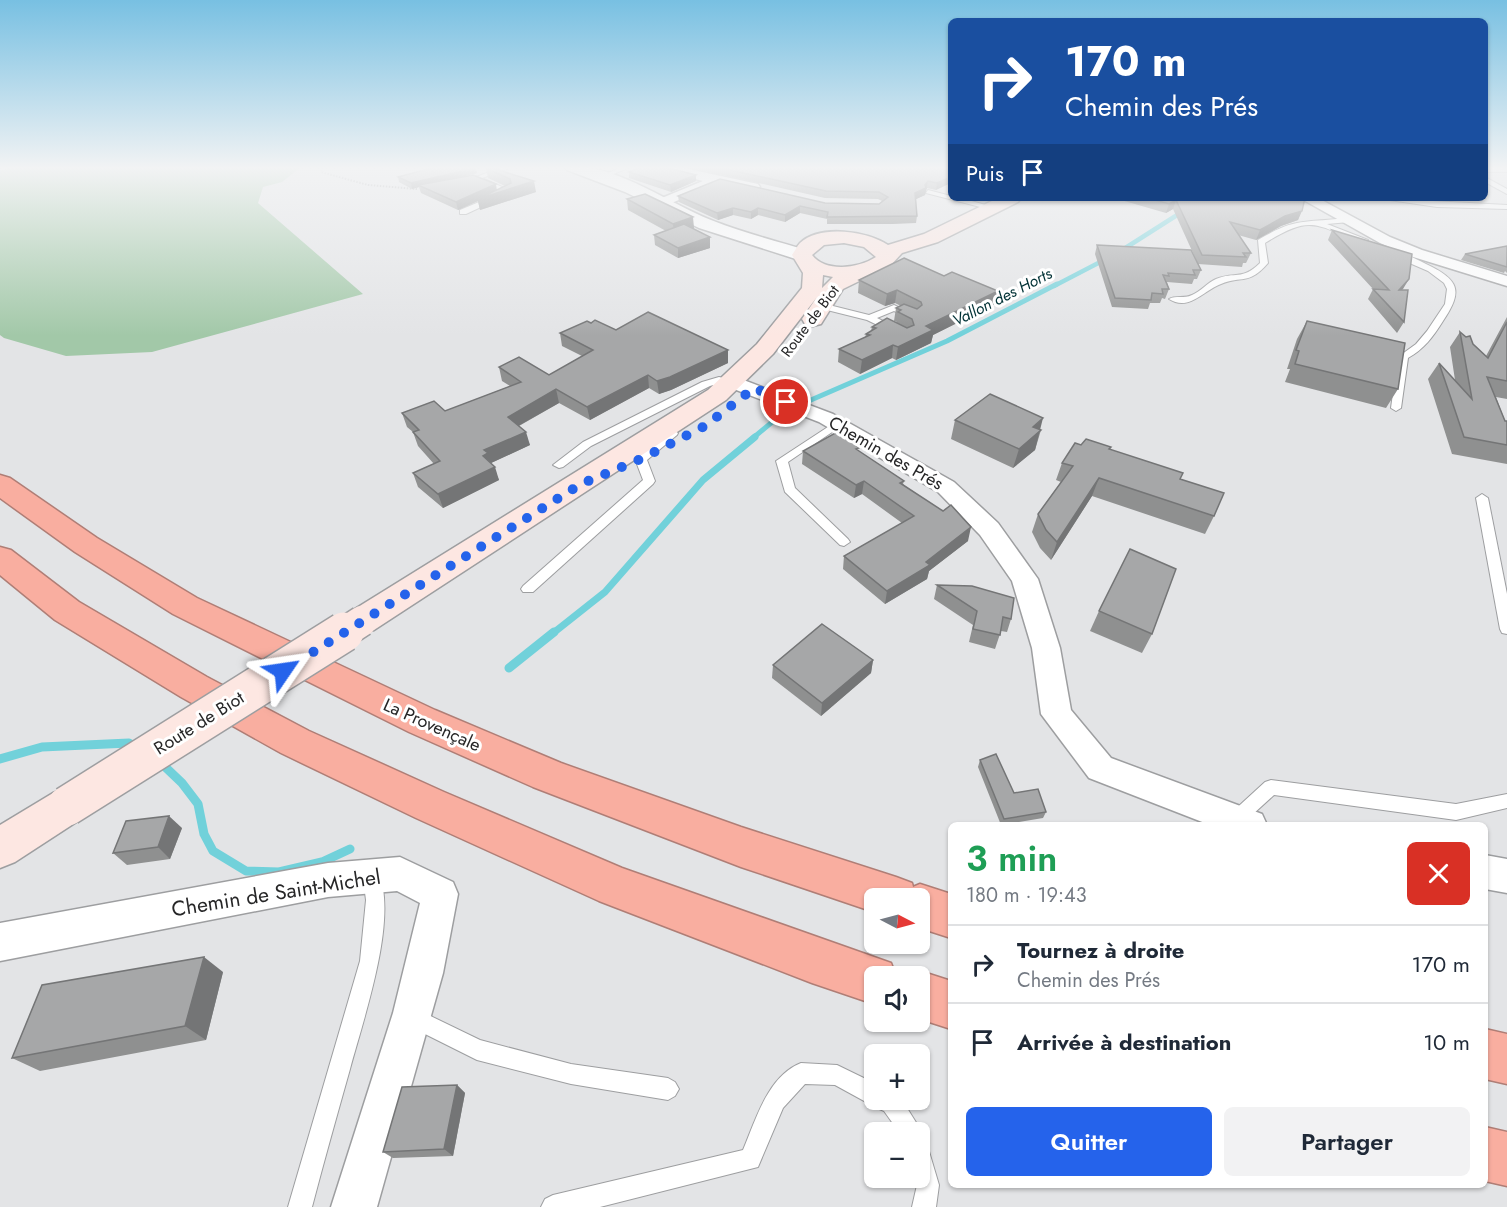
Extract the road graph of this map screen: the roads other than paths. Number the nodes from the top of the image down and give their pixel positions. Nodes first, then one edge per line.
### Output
1 (704, 223) edge
2 (955, 223) edge
3 (1299, 223) edge
4 (1320, 223) edge
5 (1352, 223) edge
6 (943, 231) junction
7 (741, 235) junction
8 (818, 240) junction
9 (865, 240) junction
10 (886, 257) junction
11 (806, 259) junction
12 (858, 272) junction
13 (1507, 281) edge
14 (818, 296) junction
15 (1173, 299) dead end
16 (914, 317) edge
17 (870, 318) junction
18 (906, 336) edge
19 (744, 385) junction
20 (697, 408) junction
21 (1396, 408) edge
22 (837, 424) junction
23 (641, 459) junction
24 (570, 475) junction
25 (0, 484) edge
26 (1482, 498) dead end
27 (844, 542) dead end
28 (0, 558) edge
29 (528, 589) dead end
30 (1507, 629) edge
31 (1507, 801) edge
32 (1243, 822) edge
33 (0, 848) edge
34 (1488, 873) edge
35 (1507, 876) edge
36 (372, 877) junction
37 (866, 888) edge
38 (930, 909) edge
39 (948, 915) edge
40 (0, 942) edge
41 (864, 977) edge
42 (930, 998) edge
43 (948, 1004) edge
44 (412, 1018) junction
45 (1488, 1055) edge
46 (1507, 1059) edge
47 (668, 1089) dead end
48 (864, 1089) edge
49 (1488, 1155) edge
50 (1507, 1160) edge
51 (927, 1188) edge
52 (300, 1207) edge
53 (354, 1207) edge
54 (553, 1207) edge
55 (924, 1207) edge

1 - 7 street
2 - 6 main road
3 - 15 lane
4 - 21 lane
5 - 13 street
6 - 9 main road
6 - 10 main road, Route de Biot
7 - 8 street
7 - 11 street
8 - 9 main road
8 - 11 main road
9 - 10 main road
10 - 12 main road, Route de Biot
11 - 12 main road
11 - 14 main road, Route de Biot
12 - 14 main road, Route de Biot
14 - 17 lane
14 - 19 main road, Route de Biot
16 - 17 lane
17 - 18 lane
19 - 20 main road, Route de Biot
19 - 22 street, Chemin des Prés
19 - 23 main road, Route de Biot
19 - 24 lane
20 - 23 lane
20 - 24 main road, Route de Biot
22 - 27 lane
22 - 32 street, Chemin des Prés
23 - 24 main road, Route de Biot
23 - 29 lane
24 - 33 main road, Route de Biot, bridge
25 - 37 highway, La Provençale
26 - 30 lane
28 - 41 highway
31 - 32 lane
34 - 35 street
36 - 40 street, Chemin de Saint-Michel
36 - 44 street, Chemin de Saint-Michel
36 - 52 lane
38 - 39 highway
42 - 43 highway
44 - 47 lane
44 - 53 street, Chemin de Saint-Michel
45 - 46 highway
48 - 54 lane
49 - 50 highway
51 - 55 lane

